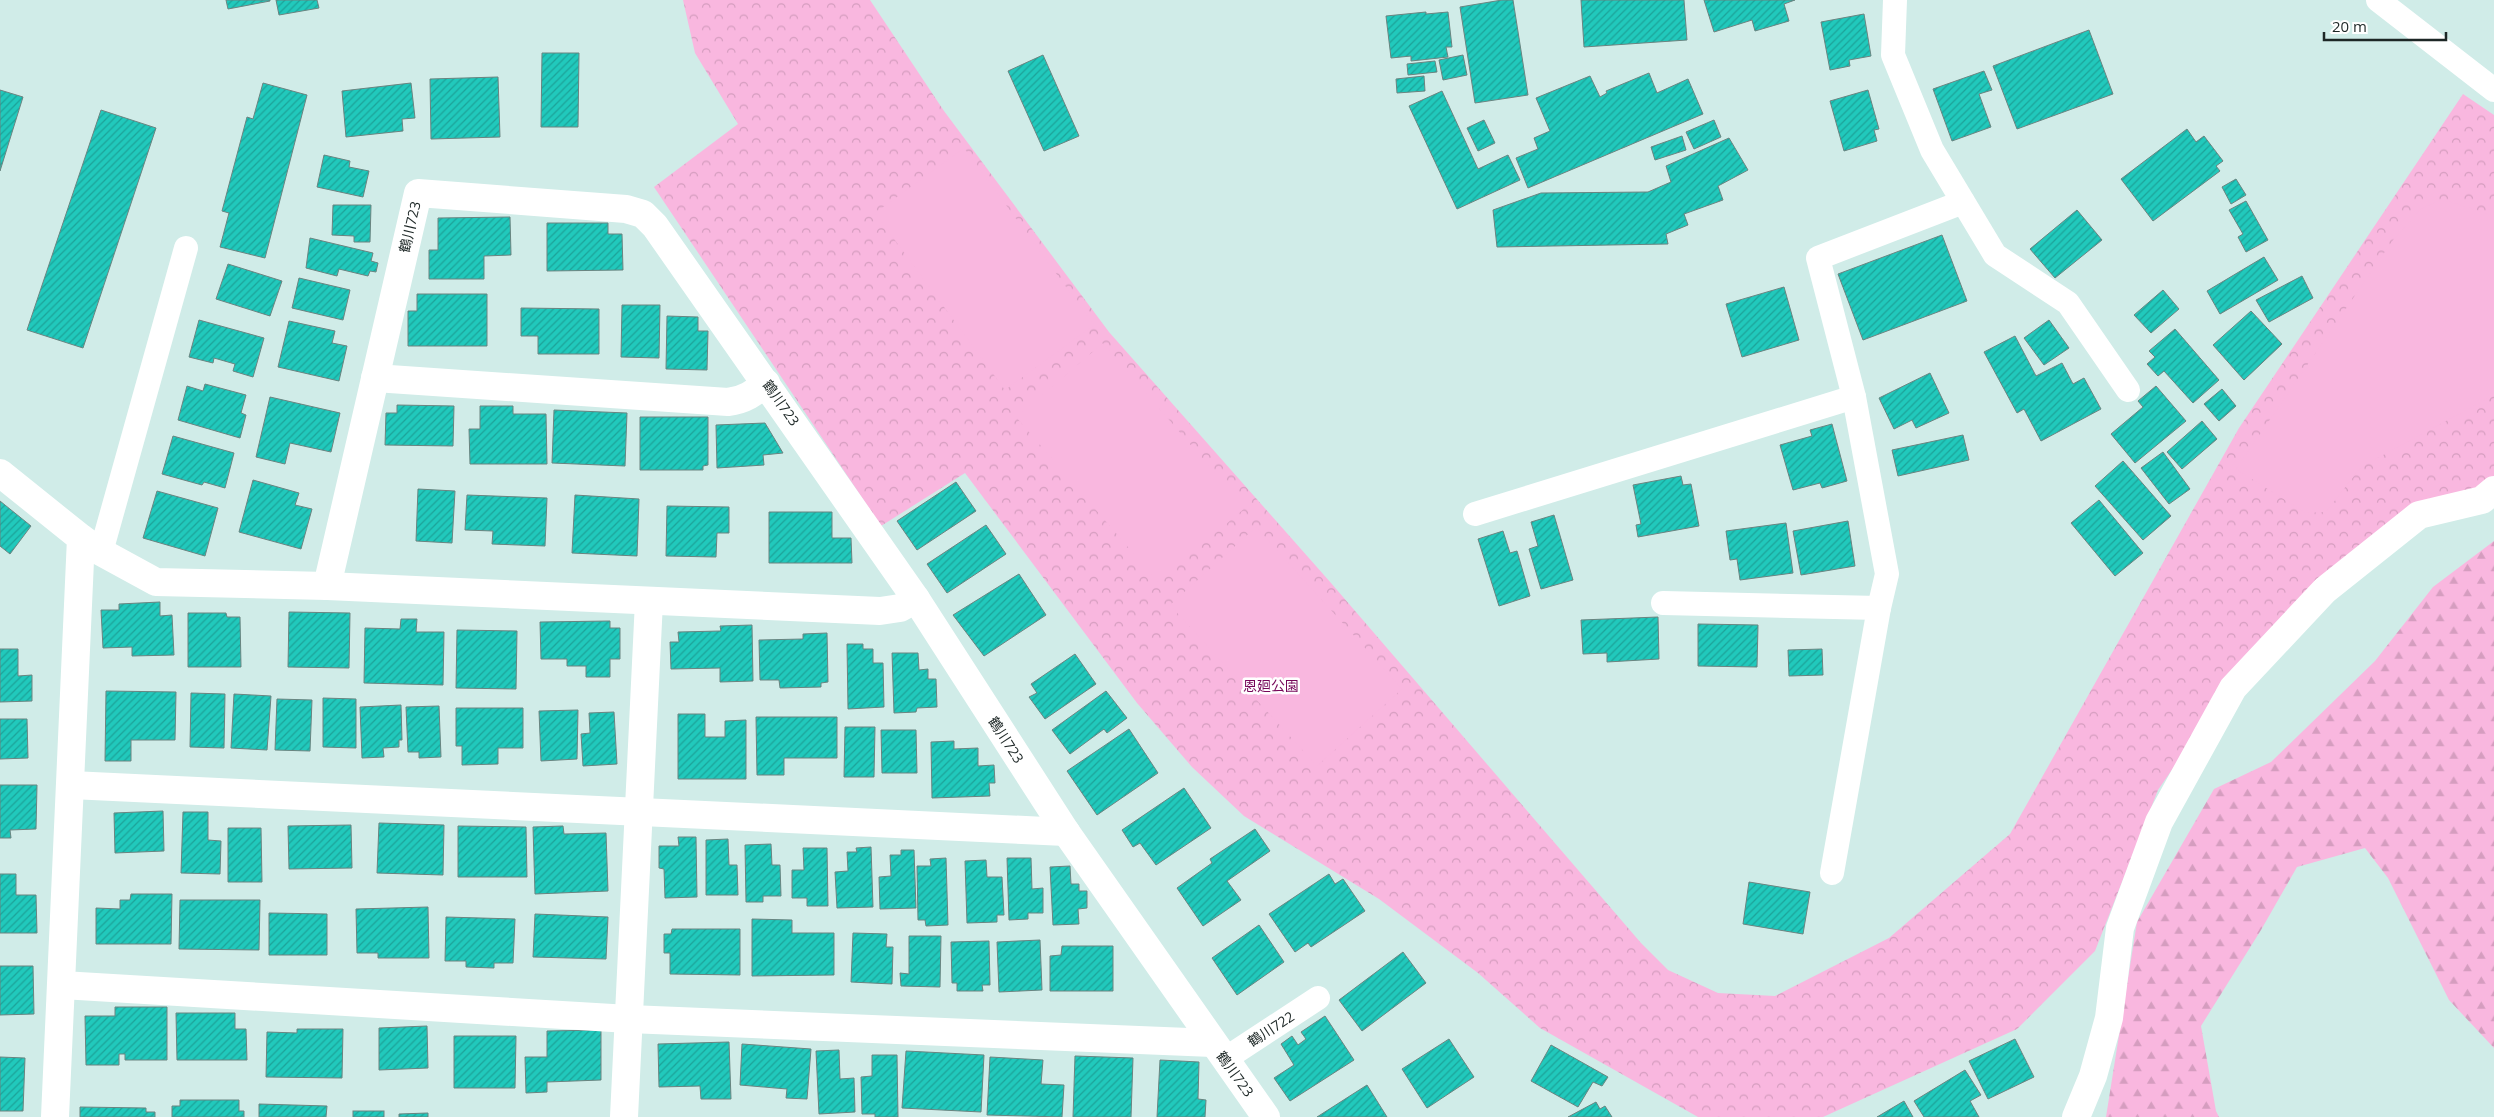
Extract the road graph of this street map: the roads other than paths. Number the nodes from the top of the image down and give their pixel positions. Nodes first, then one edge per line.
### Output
1 (1895, 0) edge
2 (2378, 0) edge
3 (2494, 90) edge
4 (1963, 202) junction
5 (186, 248) dead end
6 (376, 378) junction
7 (766, 383) junction
8 (2128, 390) dead end
9 (1854, 397) junction
10 (0, 473) edge
11 (2494, 490) edge
12 (1475, 514) dead end
13 (91, 545) junction
14 (327, 586) junction
15 (916, 599) junction
16 (649, 601) junction
17 (1663, 603) dead end
18 (1878, 608) junction
19 (71, 785) junction
20 (638, 812) junction
21 (1066, 832) junction
22 (1832, 873) dead end
23 (62, 985) junction
24 (1318, 998) dead end
25 (629, 1019) junction
26 (1219, 1051) junction
27 (55, 1117) edge
28 (624, 1117) edge
29 (1266, 1117) edge
30 (2076, 1117) edge

1 - 4 lane
2 - 3 lane
4 - 8 lane
4 - 9 lane
5 - 13 lane
6 - 7 street
6 - 7 street, 鶴川723
6 - 14 street, 鶴川723
7 - 15 street, 鶴川723
9 - 12 lane
9 - 18 lane
10 - 13 street
11 - 30 street
13 - 14 street
13 - 19 street
14 - 16 street
15 - 16 street
15 - 21 street, 鶴川723
16 - 20 street
17 - 18 lane
18 - 22 lane
19 - 20 street
19 - 23 street
20 - 21 street
20 - 25 street
21 - 26 street, 鶴川723
23 - 25 street
23 - 27 street
24 - 26 lane, 鶴川722
25 - 26 street
25 - 28 street
26 - 29 street, 鶴川723

